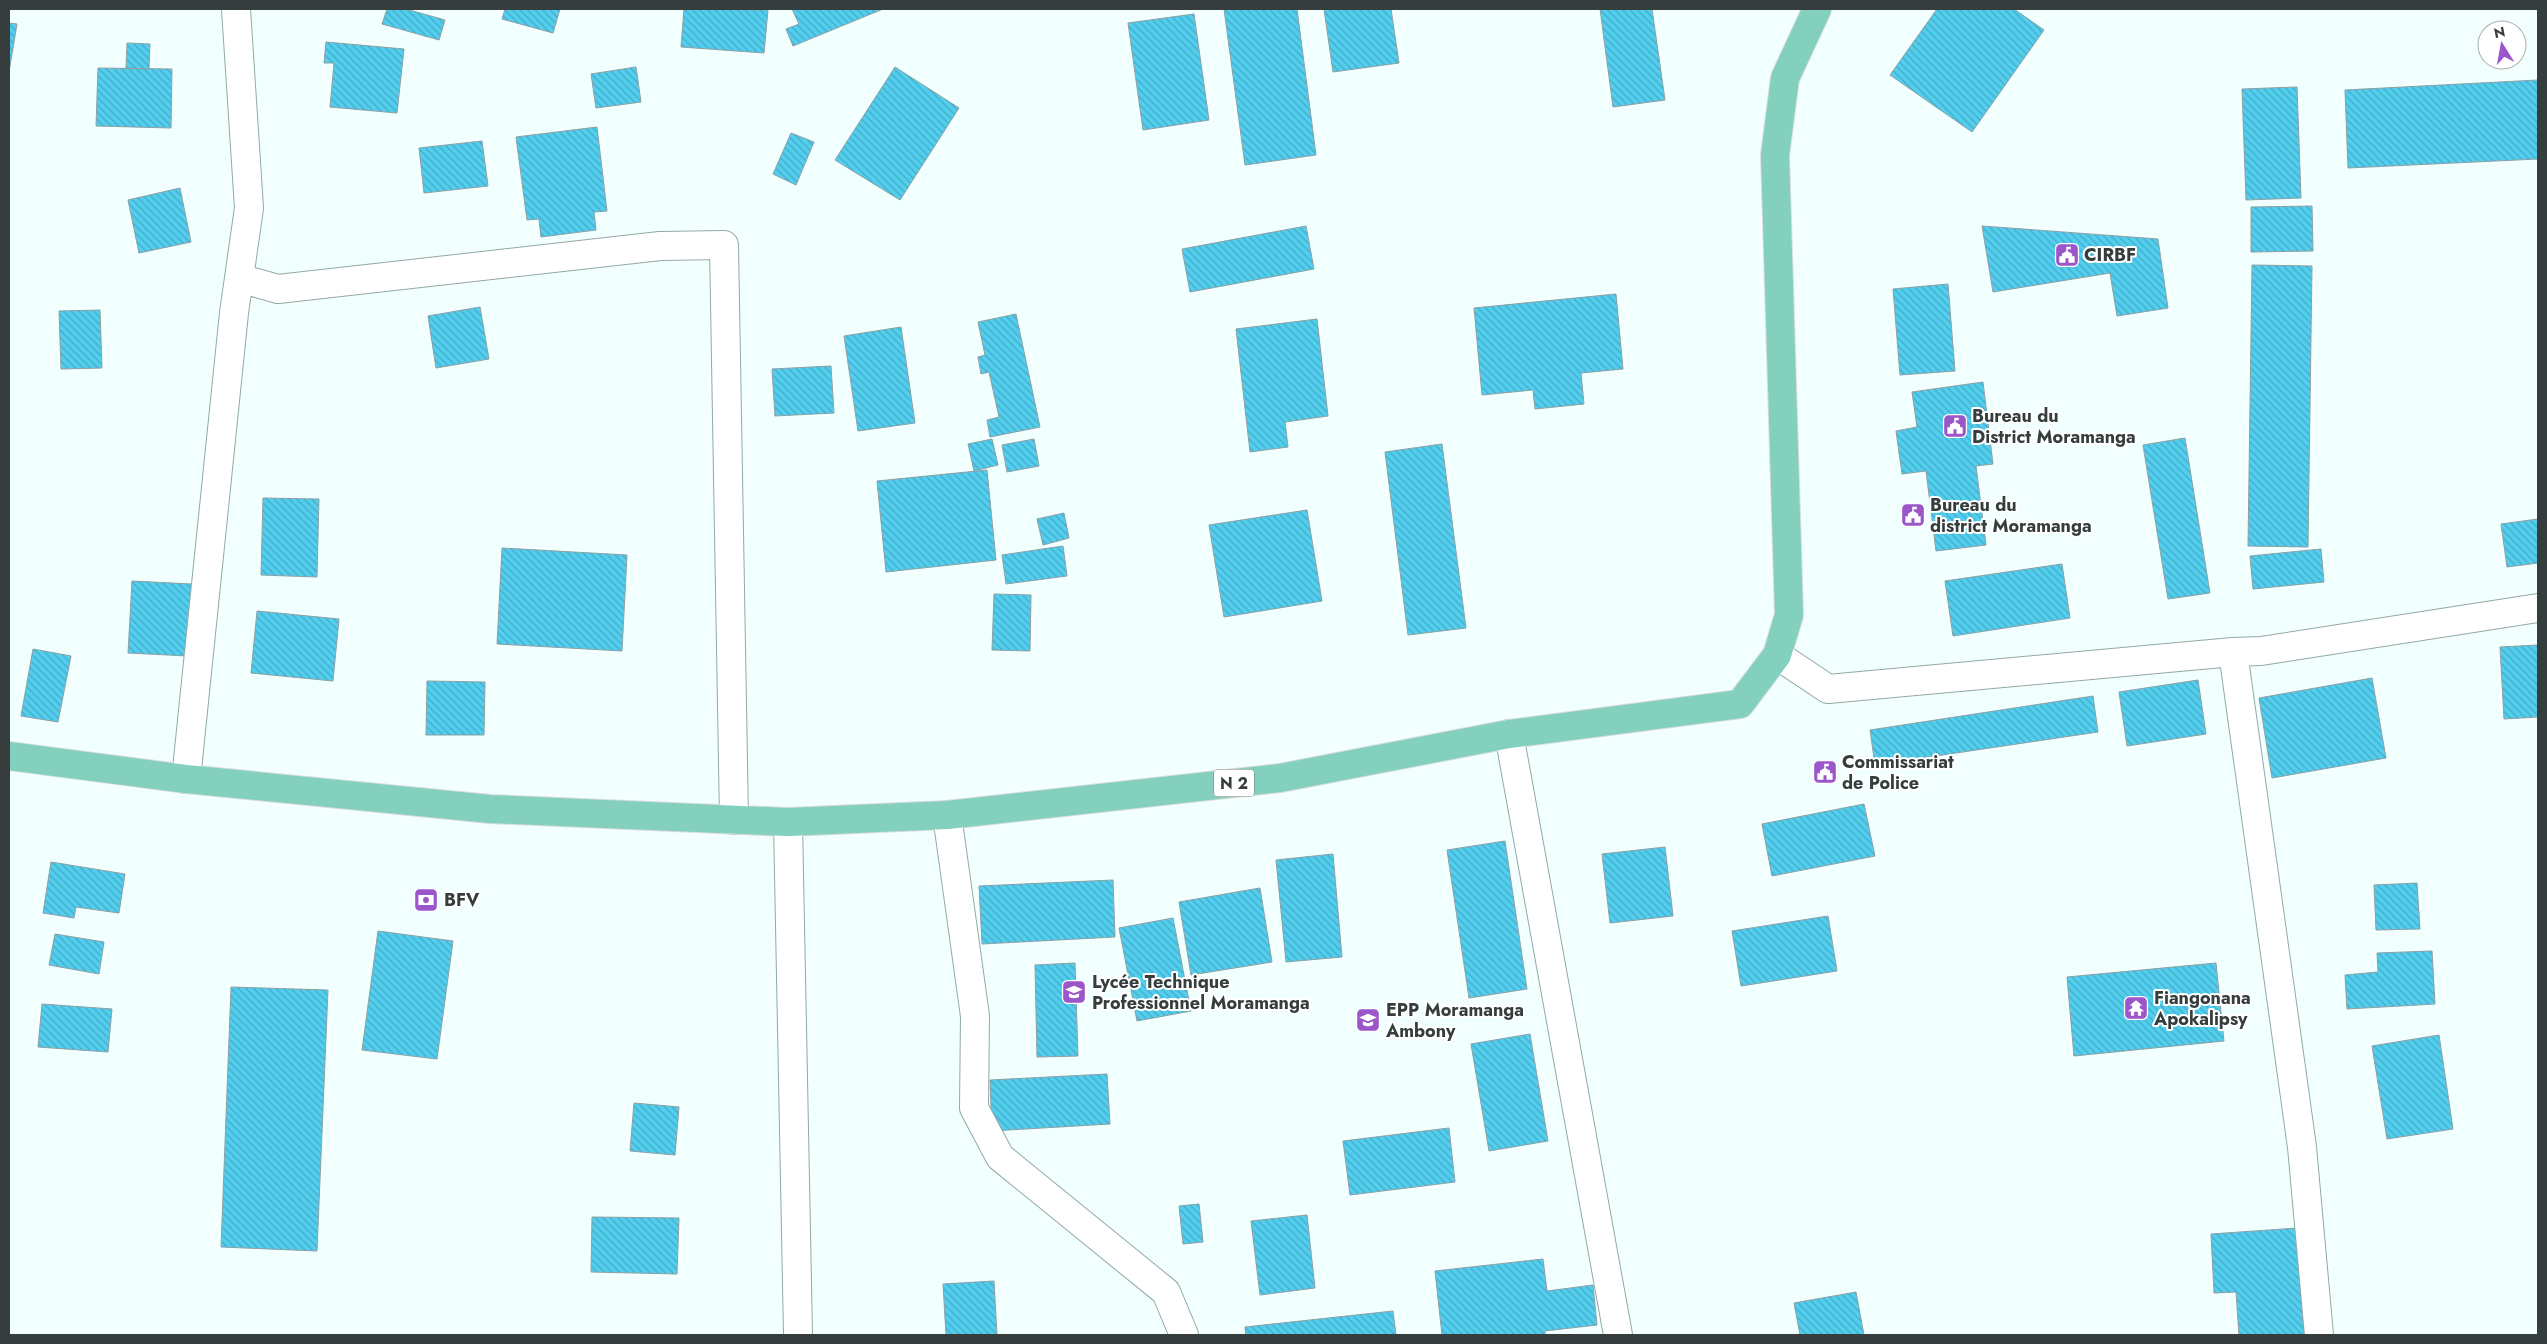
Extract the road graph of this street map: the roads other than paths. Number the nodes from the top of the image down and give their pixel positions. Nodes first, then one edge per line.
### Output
1 (236, 9) edge
2 (1818, 9) edge
3 (239, 278) junction
4 (2538, 608) edge
5 (2233, 652) junction
6 (1777, 655) junction
7 (1509, 734) junction
8 (9, 756) edge
9 (186, 779) junction
10 (947, 815) junction
11 (734, 820) junction
12 (788, 822) junction
13 (798, 1335) edge
14 (1184, 1335) edge
15 (1618, 1335) edge
16 (2319, 1335) edge

1 - 3 street
2 - 6 main road, N 2
3 - 9 street
3 - 11 street
4 - 5 street
5 - 6 street
5 - 16 street
6 - 7 main road, N 2
7 - 10 main road, N 2
7 - 15 street
8 - 9 main road, N 2
9 - 11 main road, N 2
10 - 12 main road, N 2
10 - 14 street
11 - 12 main road, N 2
12 - 13 street

